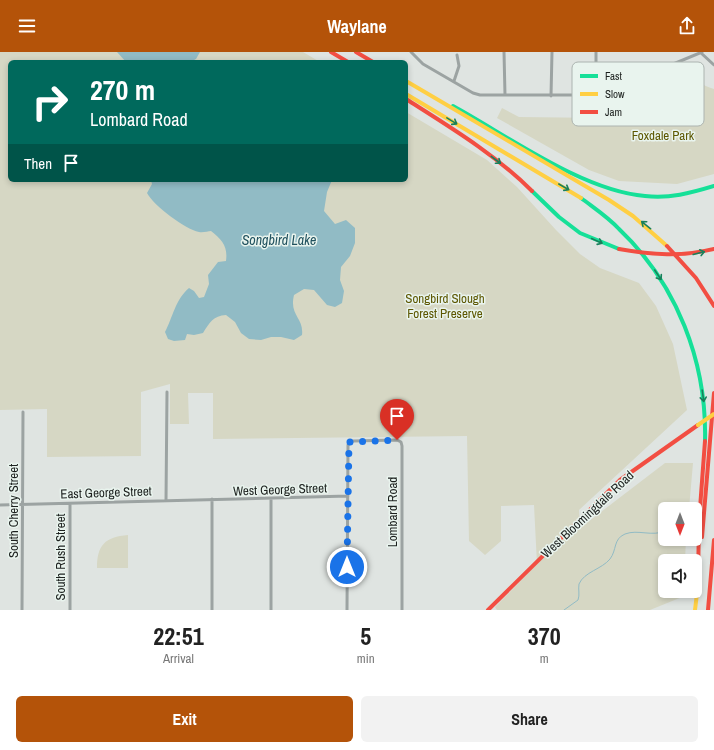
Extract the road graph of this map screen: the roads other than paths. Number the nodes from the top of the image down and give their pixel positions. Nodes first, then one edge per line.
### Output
1 (331, 52) edge
2 (356, 52) edge
3 (411, 52) edge
4 (504, 52) edge
5 (552, 52) edge
6 (701, 53) edge
7 (457, 55) dead end
8 (345, 60) edge
9 (370, 60) edge
10 (678, 62) edge
11 (714, 65) edge
12 (454, 81) junction
13 (408, 82) edge
14 (424, 91) junction
15 (408, 95) edge
16 (505, 95) junction
17 (551, 96) junction
18 (572, 96) edge
19 (408, 100) edge
20 (714, 186) edge
21 (714, 249) edge
22 (714, 306) edge
23 (167, 392) dead end
24 (714, 393) edge
25 (23, 412) dead end
26 (714, 414) edge
27 (348, 496) junction
28 (212, 499) junction
29 (271, 499) junction
30 (166, 501) junction
31 (70, 504) junction
32 (23, 505) junction
33 (0, 506) edge
34 (714, 540) edge
35 (699, 554) edge
36 (700, 554) edge
37 (696, 598) edge
38 (22, 610) edge
39 (70, 610) edge
40 (212, 610) edge
41 (270, 610) edge
42 (347, 610) edge
43 (402, 610) edge
44 (488, 610) edge
45 (695, 610) edge
46 (708, 610) edge

1 - 8 main road
2 - 9 main road
3 - 12 street
4 - 16 street
5 - 17 street
6 - 10 street
6 - 11 street
7 - 12 street
12 - 16 street
13 - 14 main road
14 - 20 main road
22 -> 14 main road
15 -> 35 main road
16 - 17 street
17 - 18 street
19 -> 21 main road, bridge
23 - 30 street
24 - 36 main road
25 - 32 street, South Cherry Street
26 - 44 main road, West Bloomingdale Road, bridge
27 - 29 street, West George Street
27 - 42 street
27 - 43 street, Lombard Road
28 - 29 street, West George Street
28 - 30 street, East George Street
28 - 40 street
29 - 41 street
30 - 31 street, East George Street
31 - 32 street, East George Street
31 - 39 street, South Rush Street
32 - 33 street, East George Street
32 - 38 street, South Cherry Street
34 - 46 main road
37 - 45 main road

